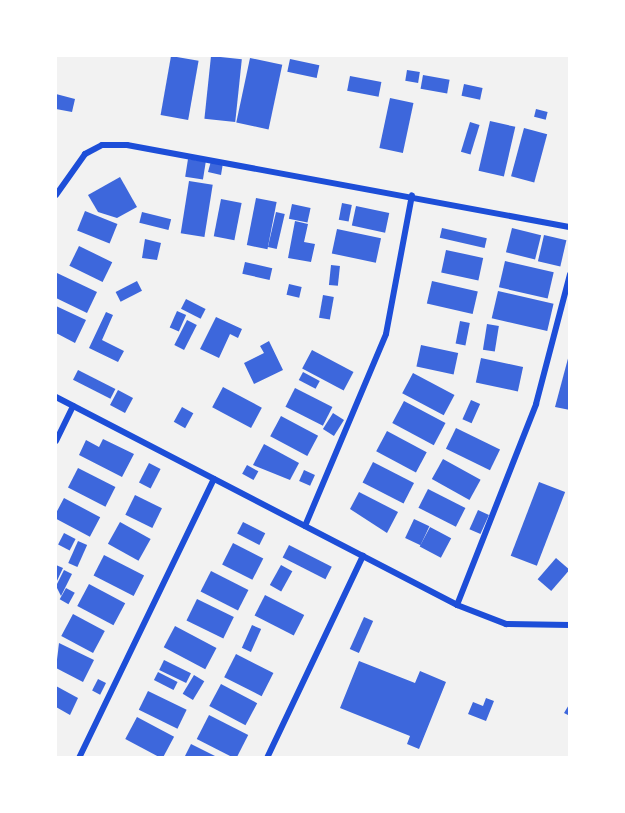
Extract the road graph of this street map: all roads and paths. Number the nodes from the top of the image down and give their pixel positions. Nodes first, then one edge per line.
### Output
1 (56, 195) edge
2 (412, 195) junction
3 (570, 227) edge
4 (570, 274) edge
5 (56, 397) edge
6 (73, 406) junction
7 (56, 441) edge
8 (214, 480) junction
9 (305, 526) junction
10 (363, 556) junction
11 (457, 605) junction
12 (570, 625) edge
13 (79, 758) edge
14 (267, 758) edge

1 - 2 street
2 - 3 street
2 - 9 street
4 - 11 street
5 - 6 street
6 - 7 street
6 - 8 street
8 - 9 street
8 - 13 street
9 - 10 street
10 - 11 street
10 - 14 street
11 - 12 street

